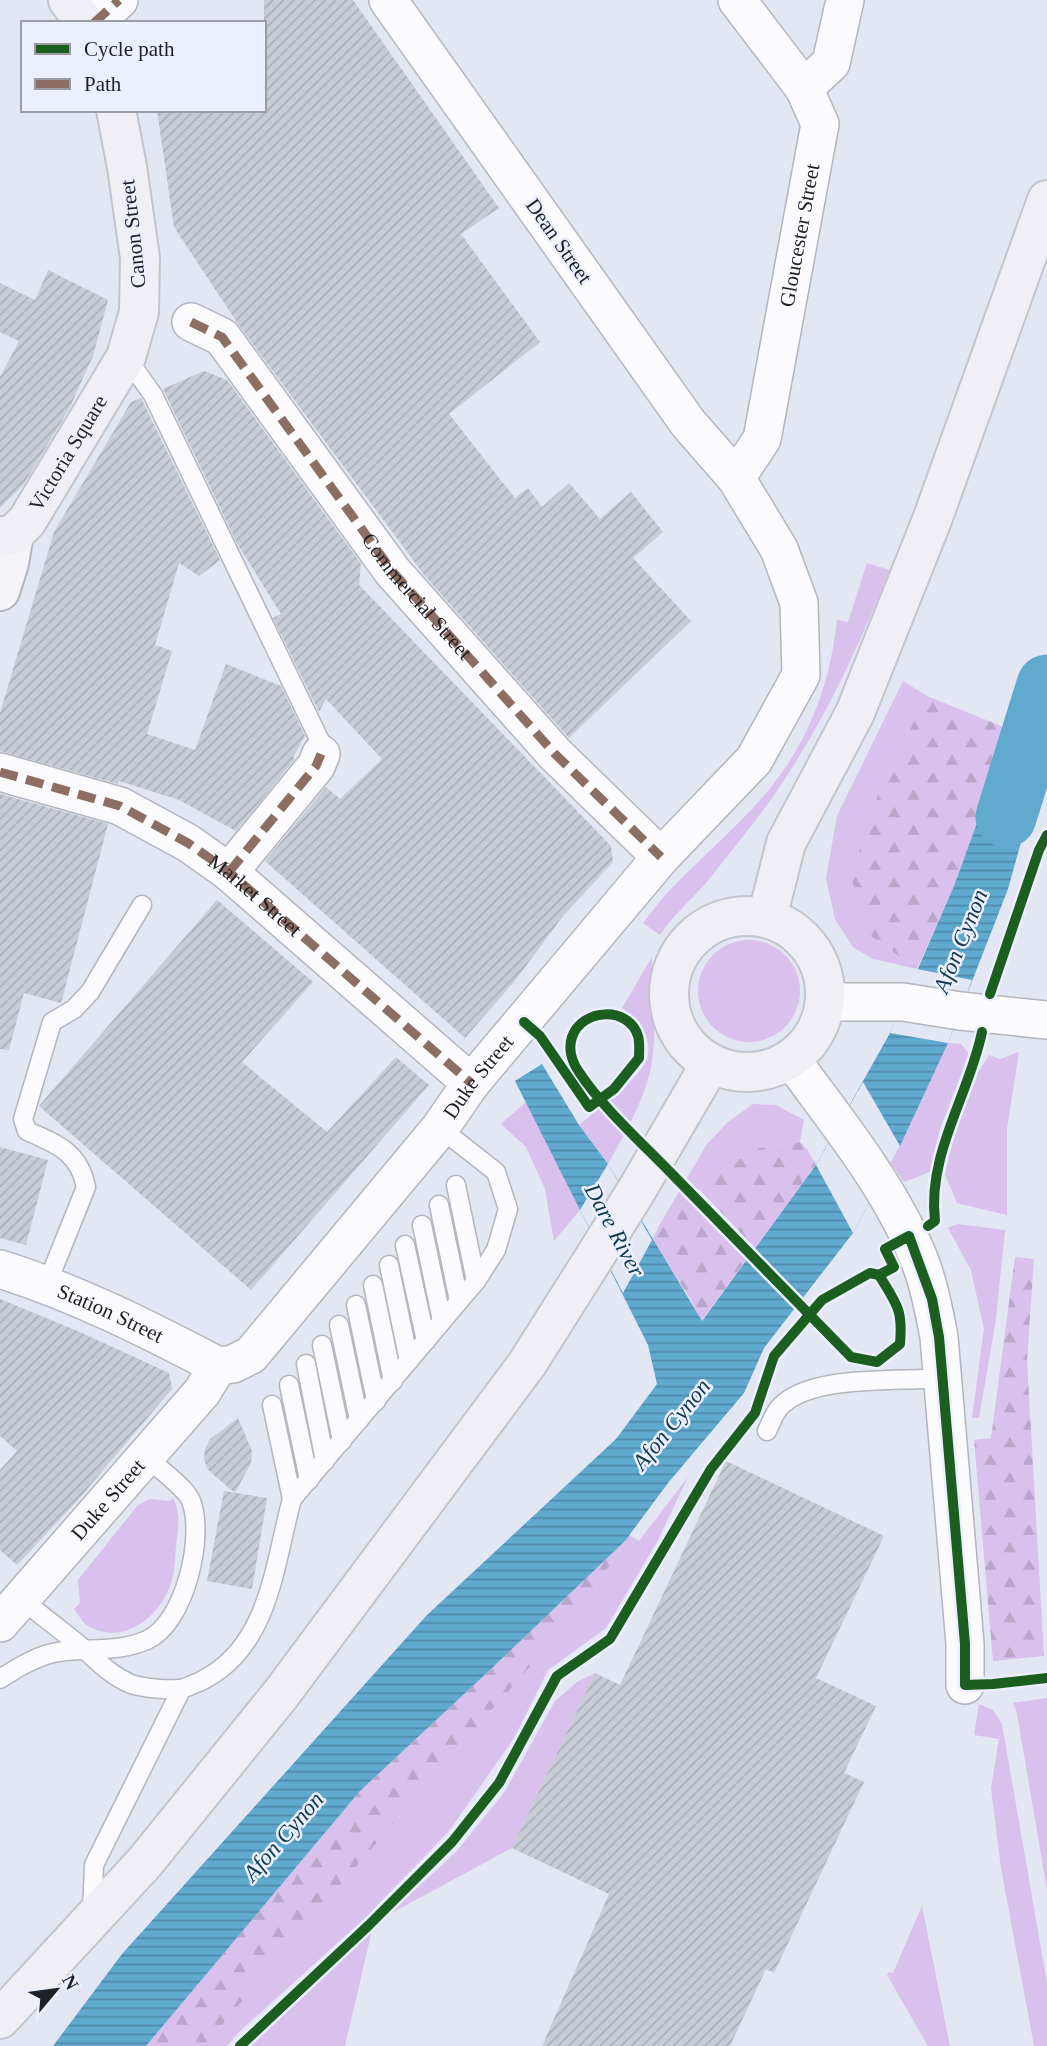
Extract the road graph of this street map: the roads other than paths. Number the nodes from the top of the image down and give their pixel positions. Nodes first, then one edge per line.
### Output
1 (68, 0) edge
2 (119, 0) edge
3 (388, 0) edge
4 (737, 0) edge
5 (845, 0) edge
6 (84, 21) edge
7 (96, 21) edge
8 (804, 88) junction
9 (116, 112) edge
10 (1047, 200) edge
11 (191, 322) dead end
12 (126, 356) junction
13 (736, 478) junction
14 (7, 536) edge
15 (0, 591) edge
16 (321, 754) joint
17 (0, 772) edge
18 (660, 857) junction
19 (229, 872) junction
20 (142, 905) dead end
21 (766, 918) junction
22 (825, 1002) junction
23 (1047, 1020) edge
24 (791, 1059) junction
25 (711, 1063) junction
26 (471, 1083) junction
27 (440, 1128) junction
28 (456, 1185) dead end
29 (439, 1205) dead end
30 (422, 1225) dead end
31 (405, 1245) dead end
32 (389, 1265) dead end
33 (0, 1269) edge
34 (476, 1281) junction
35 (47, 1284) junction
36 (373, 1285) dead end
37 (459, 1301) junction
38 (356, 1305) dead end
39 (442, 1321) junction
40 (339, 1325) dead end
41 (426, 1341) junction
42 (322, 1345) dead end
43 (409, 1361) junction
44 (306, 1364) dead end
45 (218, 1366) junction
46 (942, 1378) junction
47 (393, 1381) junction
48 (289, 1385) dead end
49 (376, 1401) junction
50 (272, 1405) dead end
51 (359, 1420) junction
52 (766, 1431) dead end
53 (342, 1441) junction
54 (146, 1456) junction
55 (325, 1461) junction
56 (309, 1480) junction
57 (292, 1499) junction
58 (7, 1600) edge
59 (84, 1650) junction
60 (0, 1679) edge
61 (965, 1685) dead end
62 (181, 1690) junction
63 (92, 1920) junction
64 (0, 2019) edge

1 - 6 main road
2 - 7 street
3 - 13 street, Dean Street
4 - 8 street, Gloucester Street
5 - 8 street
8 - 13 street, Gloucester Street
9 - 12 main road, Canon Street
10 - 21 main road
11 - 18 street, Commercial Street
12 - 14 main road, Victoria Square
12 - 16 lane
13 - 18 street, Duke Street
14 - 15 main road
16 - 19 street
17 - 19 street, Market Street
18 - 26 street, Duke Street
19 - 26 street, Market Street
20 - 35 lane
21 - 22 main road
21 - 25 main road
22 - 23 street
22 - 24 main road
24 - 25 main road
24 - 46 street
25 - 63 main road
26 - 27 street, Duke Street
27 - 34 lane
27 - 45 street, Duke Street
28 - 34 lane
29 - 37 lane
30 - 39 lane
31 - 41 lane
32 - 43 lane
33 - 35 street, Station Street
34 - 37 lane
35 - 45 street, Station Street
36 - 47 lane
37 - 39 lane
38 - 49 lane
39 - 41 lane
40 - 51 lane
41 - 43 lane
42 - 53 lane
43 - 47 lane
44 - 55 lane
45 - 54 street, Duke Street
46 - 52 lane
46 - 61 street
47 - 49 lane
48 - 56 lane
49 - 51 lane
50 - 57 lane
51 - 53 lane
53 - 55 lane
54 - 58 street, Duke Street
54 - 59 lane
55 - 56 lane
56 - 57 lane
57 - 62 lane
58 - 59 lane
59 - 60 lane
59 - 62 lane
62 - 63 lane
63 - 64 main road

